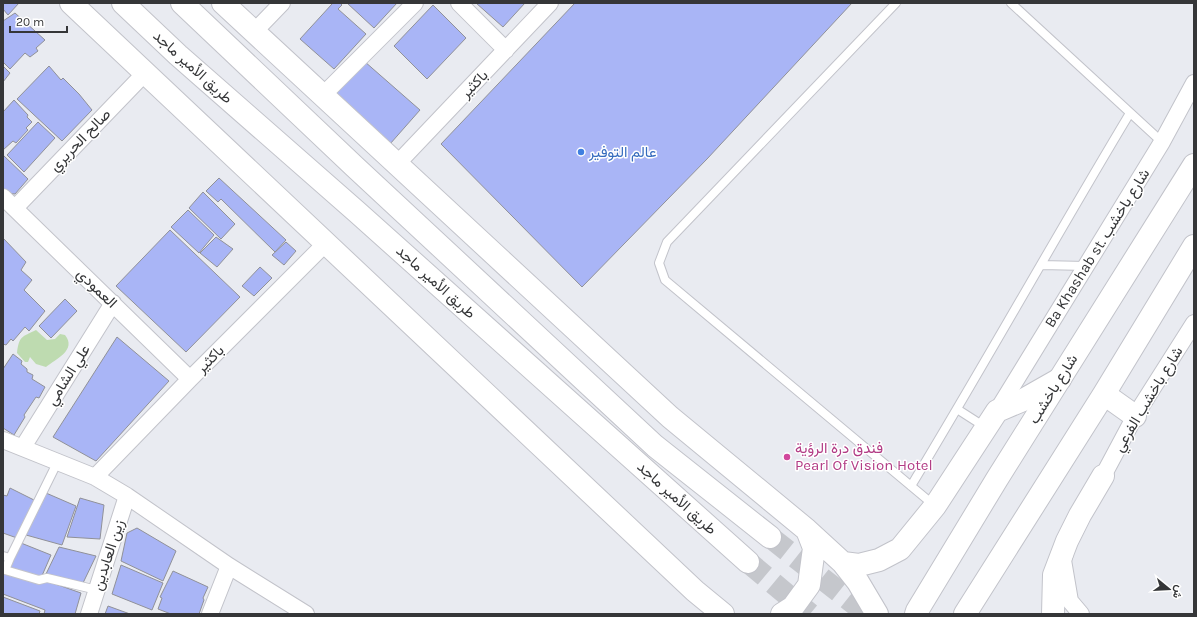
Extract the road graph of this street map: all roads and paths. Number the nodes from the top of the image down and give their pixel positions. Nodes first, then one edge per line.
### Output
1 (123, 3) edge
2 (182, 3) edge
3 (223, 3) edge
4 (282, 3) edge
5 (415, 3) edge
6 (458, 3) edge
7 (550, 3) edge
8 (896, 3) edge
9 (1011, 3) edge
10 (76, 7) edge
11 (254, 32) junction
12 (506, 50) junction
13 (145, 73) junction
14 (1194, 83) edge
15 (323, 95) junction
16 (1130, 113) junction
17 (1162, 142) junction
18 (397, 164) junction
19 (1194, 165) edge
20 (3, 197) edge
21 (15, 208) junction
22 (326, 244) junction
23 (1194, 246) edge
24 (1041, 265) junction
25 (1086, 266) junction
26 (112, 303) junction
27 (1194, 323) edge
28 (190, 379) junction
29 (1060, 379) junction
30 (1104, 394) junction
31 (957, 408) junction
32 (1135, 416) junction
33 (991, 420) junction
34 (3, 440) edge
35 (23, 447) junction
36 (58, 462) junction
37 (1103, 476) joint
38 (95, 478) junction
39 (911, 486) junction
40 (127, 496) junction
41 (935, 506) junction
42 (807, 530) junction
43 (770, 537) tunnel mouth
44 (1067, 541) junction
45 (7, 557) edge
46 (748, 562) tunnel mouth
47 (843, 563) junction
48 (229, 566) junction
49 (97, 590) junction
50 (89, 614) edge
51 (210, 614) edge
52 (306, 614) edge
53 (723, 614) edge
54 (782, 614) edge
55 (877, 614) edge
56 (916, 614) edge
57 (965, 614) edge
58 (1053, 614) edge
59 (1081, 614) edge

1 - 46 main road, طريق الأمير ماجد
2 - 43 main road, طريق الأمير ماجد
3 - 11 main road
4 - 11 street
5 - 15 street
6 - 12 street
7 - 12 street, باكثير
8 - 39 lane
9 - 16 lane
10 - 13 main road
11 - 15 main road
12 - 18 street, باكثير
13 - 21 street, صالح الحريري
13 - 22 main road
14 - 17 street, Ba Khashab st. شارع باخشب
15 - 18 main road
16 - 17 lane
16 - 24 lane
17 - 25 street, Ba Khashab st. شارع باخشب
18 - 42 main road
19 - 29 main road, شارع باخشب
20 - 21 street, العمودي
21 - 26 street, العمودي
22 - 28 street, باكثير
22 - 53 main road
23 - 30 main road
24 - 25 lane
24 - 31 lane
25 - 33 street, Ba Khashab st. شارع باخشب
26 - 28 street, العمودي
26 - 35 street, علي الشامي
27 - 32 street, شارع باخشب الفرعي
28 - 38 street, باكثير
29 - 33 main road
29 - 56 main road, شارع باخشب
30 - 32 main road
30 - 57 main road
31 - 33 lane
31 - 39 lane
32 - 37 street, شارع باخشب الفرعي
33 - 41 main road
34 - 35 street
35 - 36 street
36 - 38 street
36 - 45 lane
37 - 44 main road
38 - 40 street
39 - 41 lane
40 - 48 street
40 - 49 street, زين العابدين
41 - 47 main road
42 - 47 main road
42 - 54 main road
44 - 58 main road
44 - 59 street
45 - 49 lane
47 - 55 main road
48 - 51 street
48 - 52 street
49 - 50 street, زين العابدين

